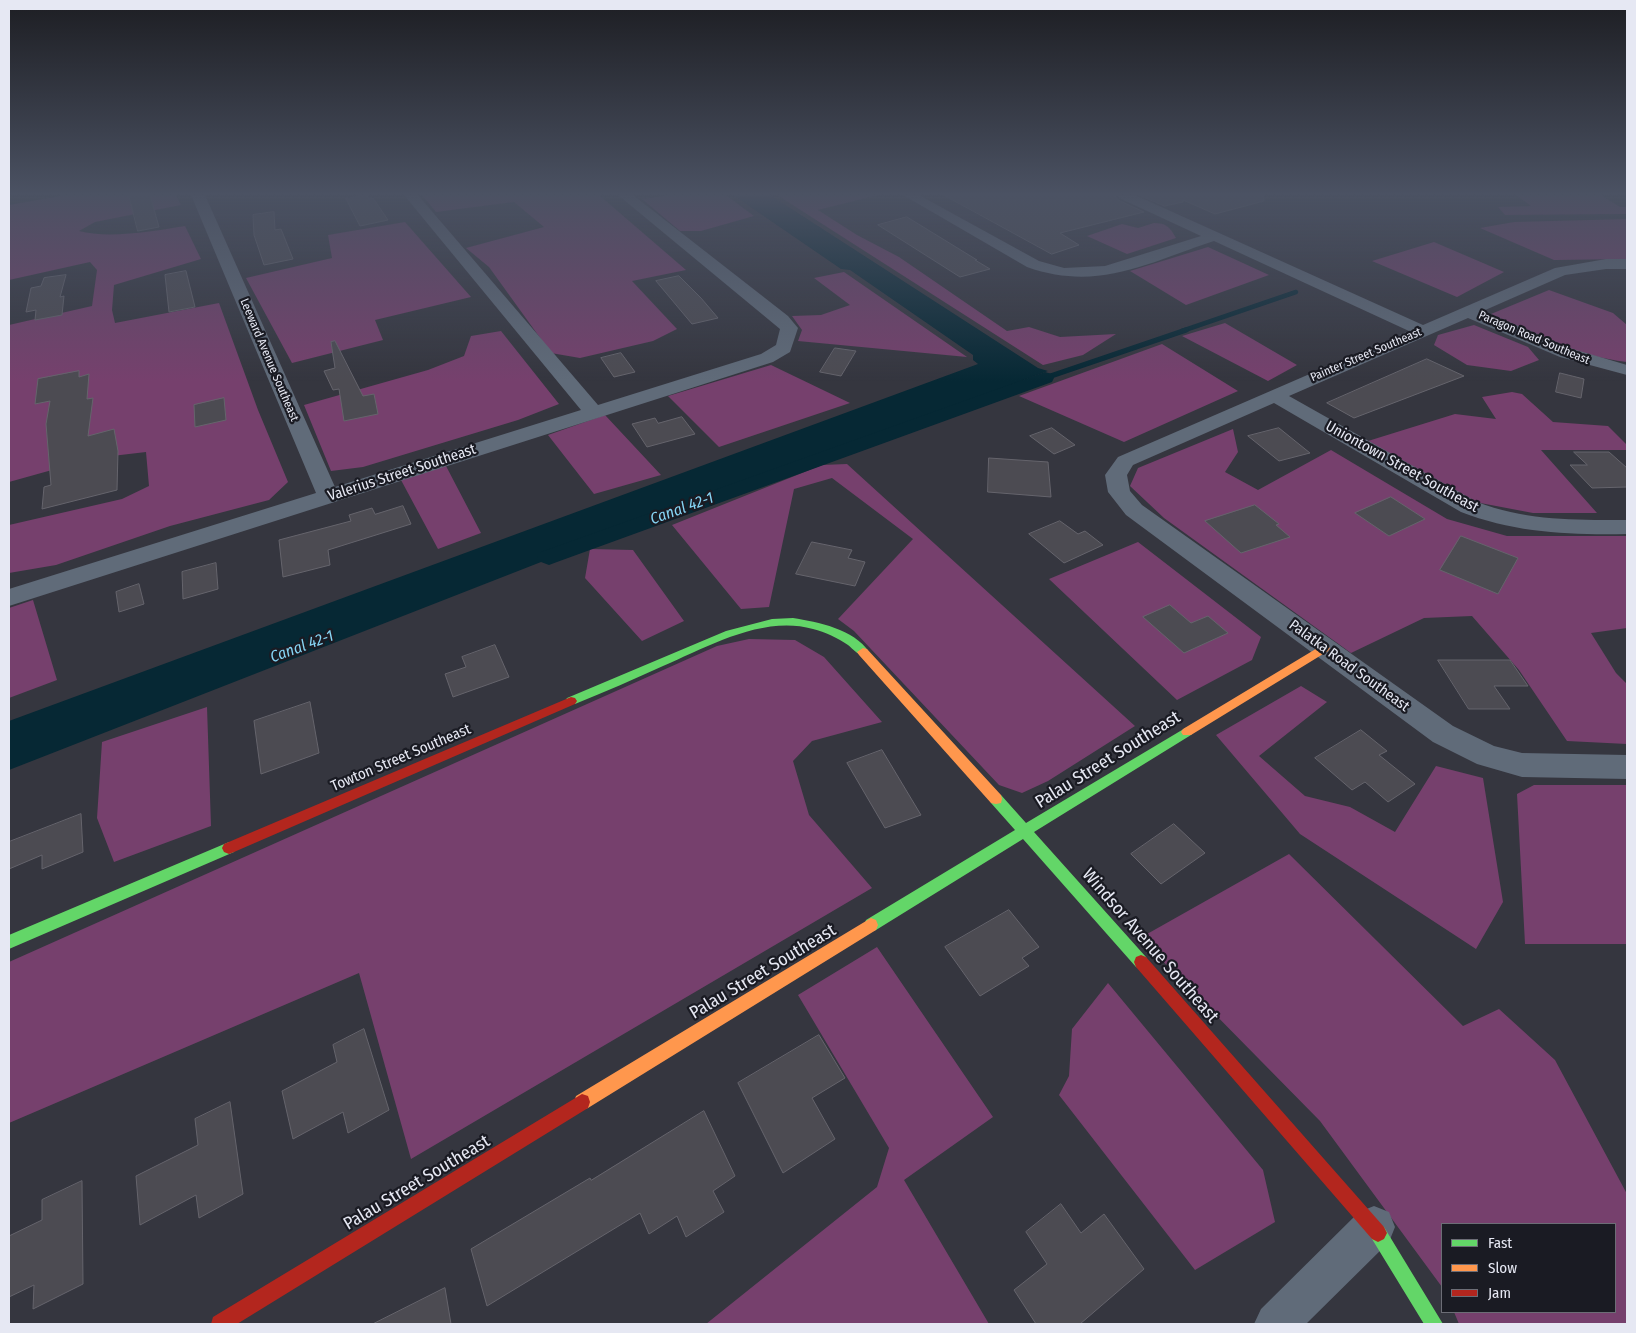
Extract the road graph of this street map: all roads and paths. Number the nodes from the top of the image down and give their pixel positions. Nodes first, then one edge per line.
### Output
1 (225, 257) edge
2 (463, 257) edge
3 (703, 257) edge
4 (1021, 257) edge
5 (1150, 257) edge
6 (1261, 257) edge
7 (1627, 264) edge
8 (1470, 312) junction
9 (1423, 331) junction
10 (1627, 370) edge
11 (1273, 395) junction
12 (593, 412) junction
13 (1116, 475) joint
14 (328, 497) junction
15 (1627, 527) edge
16 (9, 598) edge
17 (809, 622) joint
18 (1324, 648) junction
19 (1627, 767) edge
20 (1025, 831) junction
21 (9, 942) edge
22 (1374, 1227) junction
23 (220, 1324) edge
24 (1276, 1324) edge
25 (1434, 1324) edge

1 - 14 street, Leeward Avenue Southeast
2 - 12 street
3 - 12 street, Valerius Street Southeast
4 - 5 street
6 - 9 street
7 - 8 street, Painter Street Southeast
8 - 9 street, Painter Street Southeast
8 - 10 street, Paragon Road Southeast
9 - 11 street, Painter Street Southeast
11 - 13 street, Painter Street Southeast
11 - 15 street, Uniontown Street Southeast
12 - 14 street, Valerius Street Southeast
13 - 18 street, Palatka Road Southeast
14 - 16 street, Valerius Street Southeast
17 - 20 street, Windsor Avenue Southeast
17 - 21 street, Towton Street Southeast
18 - 19 street, Palatka Road Southeast
18 - 20 street, Palau Street Southeast
20 - 22 street, Windsor Avenue Southeast
20 - 23 street, Palau Street Southeast
22 - 24 street
22 - 25 street, Windsor Avenue Southeast

